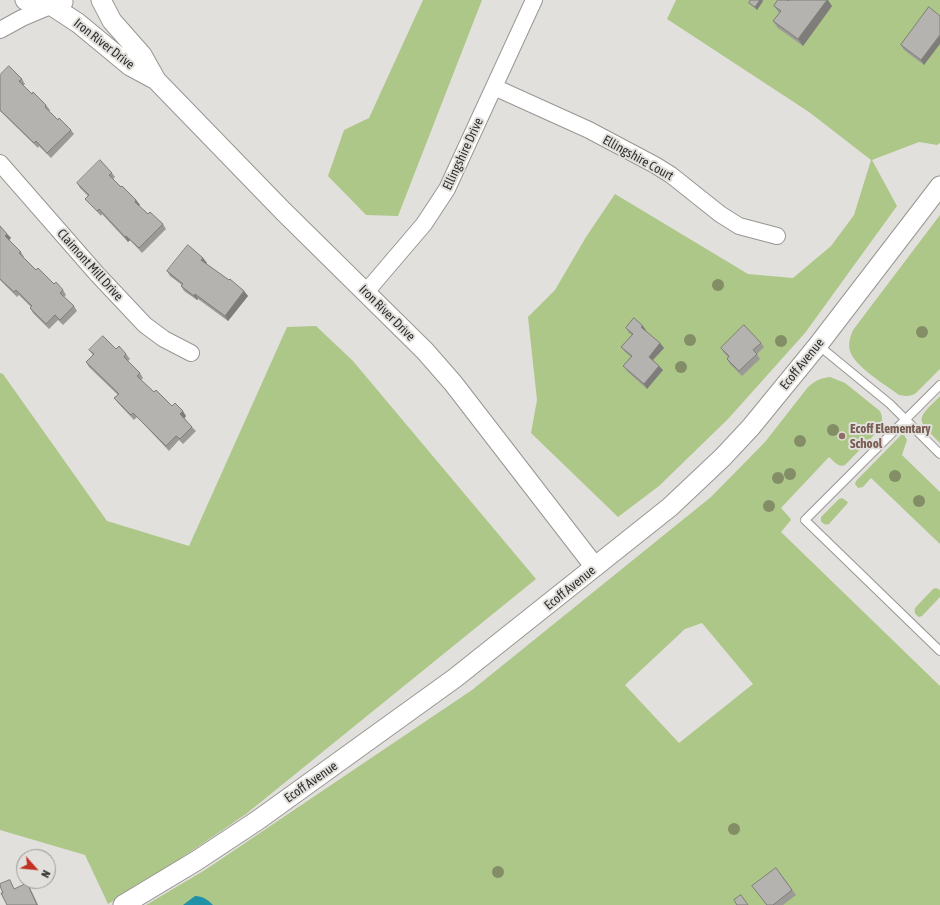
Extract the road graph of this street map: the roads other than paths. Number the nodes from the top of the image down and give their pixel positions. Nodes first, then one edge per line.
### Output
1 (25, 0) edge
2 (100, 0) edge
3 (534, 0) edge
4 (56, 4) edge
5 (0, 30) edge
6 (156, 80) junction
7 (494, 87) junction
8 (0, 163) edge
9 (940, 186) edge
10 (777, 236) dead end
11 (366, 292) junction
12 (818, 345) junction
13 (191, 353) dead end
14 (940, 385) edge
15 (905, 419) junction
16 (940, 454) edge
17 (595, 567) junction
18 (940, 651) edge
19 (123, 905) edge

1 - 4 street
2 - 6 street, Iron River Drive
3 - 7 street, Ellingshire Drive
4 - 5 street
4 - 6 street, Iron River Drive
6 - 11 street, Iron River Drive
7 - 10 street, Ellingshire Court
7 - 11 street, Ellingshire Drive
8 - 13 street, Claimont Mill Drive
9 - 12 street, Ecoff Avenue
11 - 17 street, Iron River Drive
12 - 15 lane
12 - 17 street, Ecoff Avenue
14 - 15 lane
15 - 16 lane
15 - 18 lane
17 - 19 street, Ecoff Avenue

